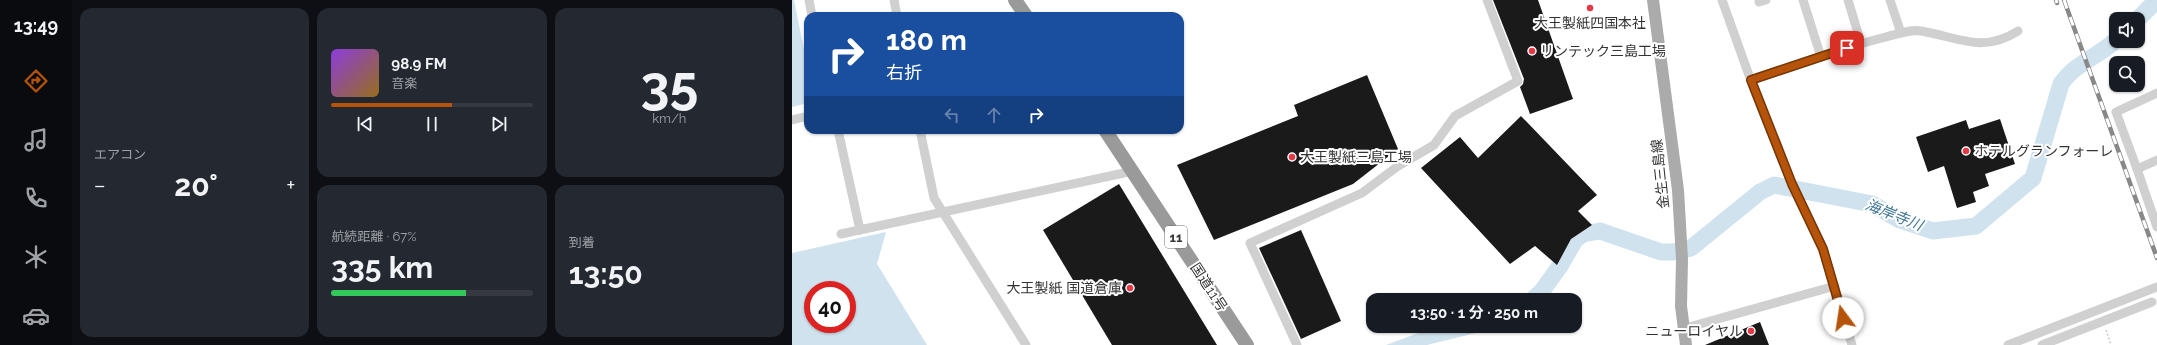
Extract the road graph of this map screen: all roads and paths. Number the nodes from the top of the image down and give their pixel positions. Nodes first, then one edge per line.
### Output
1 (809, 0) edge
2 (894, 0) edge
3 (1015, 0) edge
4 (1487, 0) edge
5 (1653, 0) edge
6 (1722, 0) edge
7 (1803, 0) edge
8 (1848, 0) edge
9 (1890, 0) edge
10 (811, 12) edge
11 (896, 12) edge
12 (1023, 12) edge
13 (2018, 31) dead end
14 (1901, 33) junction
15 (1860, 43) junction
16 (1821, 57) junction
17 (1751, 80) junction
18 (2157, 93) edge
19 (804, 117) edge
20 (792, 120) edge
21 (839, 134) edge
22 (921, 134) edge
23 (1108, 134) edge
24 (2157, 160) edge
25 (2137, 169) junction
26 (1133, 170) junction
27 (943, 212) junction
28 (2157, 227) edge
29 (860, 230) junction
30 (841, 234) dead end
31 (1835, 286) junction
32 (2157, 287) edge
33 (2152, 302) dead end
34 (2104, 321) junction
35 (1682, 329) junction
36 (2110, 344) edge
37 (1026, 345) edge
38 (1247, 345) edge
39 (1298, 345) edge
40 (1686, 345) edge
41 (1852, 345) edge
42 (2008, 345) edge
43 (2042, 345) edge
44 (2107, 345) edge

1 - 10 street
2 - 11 street
3 - 12 highway
4 - 39 street
5 - 35 main road, 金生三島線
6 - 17 street
7 - 16 street
8 - 15 street
9 - 14 street
13 - 14 street
14 - 15 street
15 - 16 street
16 - 17 street
17 - 31 street
18 - 25 street
19 - 20 street
21 - 29 street
22 - 27 street
23 - 26 highway, 国道11号 / 11
24 - 25 street
25 - 28 street
26 - 27 street
26 - 38 highway, 国道11号 / 11
27 - 29 street
27 - 37 street
29 - 30 street
31 - 35 street
31 - 41 street
32 - 42 street
33 - 34 street
34 - 36 path
34 - 43 street
35 - 40 main road, 金生三島線
36 - 44 path

